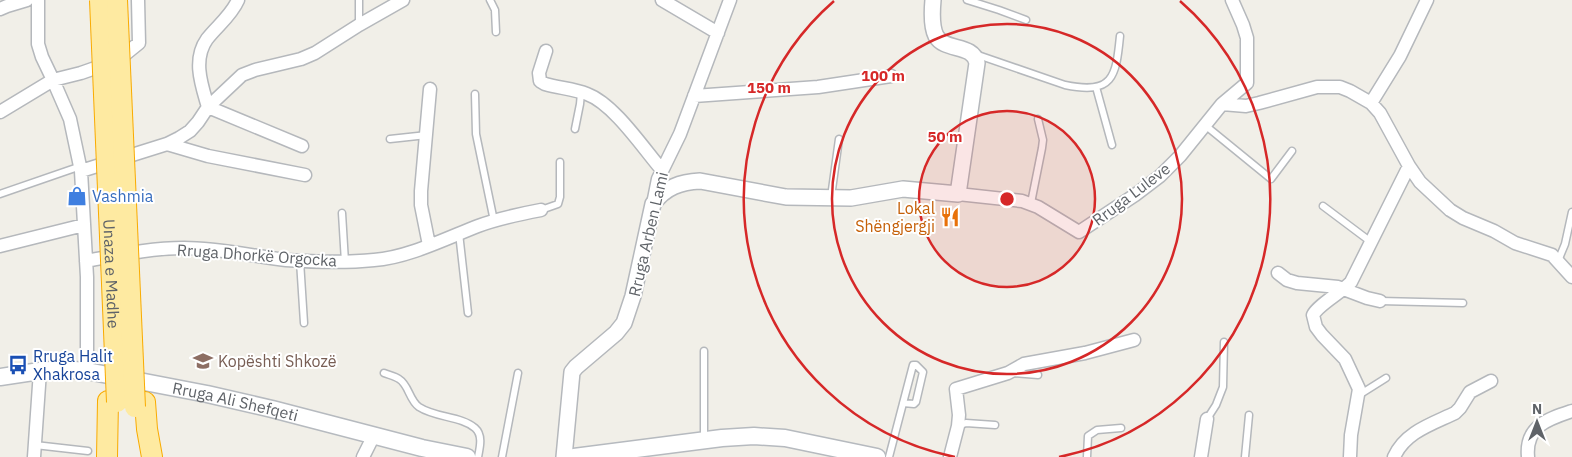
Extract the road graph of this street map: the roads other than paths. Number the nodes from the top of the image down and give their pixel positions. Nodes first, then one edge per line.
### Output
1 (27, 0) edge
2 (38, 0) edge
3 (100, 0) edge
4 (117, 0) edge
5 (138, 0) edge
6 (238, 0) edge
7 (359, 0) edge
8 (403, 0) edge
9 (490, 0) edge
10 (662, 0) edge
11 (730, 0) edge
12 (933, 0) edge
13 (967, 0) edge
14 (1232, 0) edge
15 (1427, 0) edge
16 (0, 9) edge
17 (1026, 20) dead end
18 (359, 25) junction
19 (496, 32) dead end
20 (718, 33) junction
21 (1120, 36) dead end
22 (546, 50) dead end
23 (971, 52) junction
24 (890, 76) dead end
25 (53, 80) junction
26 (1096, 87) junction
27 (430, 89) dead end
28 (581, 93) junction
29 (475, 94) dead end
30 (694, 96) junction
31 (1371, 103) junction
32 (1222, 104) junction
33 (208, 107) junction
34 (0, 112) edge
35 (1038, 119) dead end
36 (1206, 126) junction
37 (575, 129) dead end
38 (427, 135) junction
39 (390, 139) dead end
40 (839, 140) dead end
41 (167, 144) junction
42 (1112, 145) dead end
43 (302, 146) dead end
44 (1292, 151) dead end
45 (560, 162) dead end
46 (1409, 166) junction
47 (81, 168) junction
48 (662, 170) junction
49 (305, 175) dead end
50 (0, 194) edge
51 (958, 194) junction
52 (831, 198) junction
53 (1031, 203) junction
54 (1323, 206) dead end
55 (652, 208) junction
56 (541, 210) joint
57 (1572, 212) edge
58 (342, 214) dead end
59 (494, 221) junction
60 (84, 225) junction
61 (459, 233) junction
62 (1371, 242) junction
63 (429, 245) junction
64 (0, 246) edge
65 (86, 261) junction
66 (300, 261) junction
67 (345, 262) junction
68 (1558, 262) junction
69 (1278, 273) dead end
70 (1572, 278) edge
71 (1345, 289) junction
72 (1380, 301) joint
73 (1463, 304) dead end
74 (468, 313) dead end
75 (304, 323) dead end
76 (1134, 340) dead end
77 (1224, 342) dead end
78 (704, 351) dead end
79 (40, 371) junction
80 (87, 371) junction
81 (384, 373) dead end
82 (518, 373) dead end
83 (1008, 373) junction
84 (1038, 376) dead end
85 (0, 377) edge
86 (1386, 378) dead end
87 (1491, 381) dead end
88 (1358, 396) junction
89 (126, 403) junction
90 (903, 403) junction
91 (1572, 411) edge
92 (1249, 415) dead end
93 (1207, 419) joint
94 (995, 425) dead end
95 (958, 426) junction
96 (1121, 428) dead end
97 (374, 436) junction
98 (704, 440) junction
99 (35, 451) edge
100 (88, 451) dead end
101 (107, 457) edge
102 (119, 457) edge
103 (137, 457) edge
104 (152, 457) edge
105 (363, 457) edge
106 (466, 457) edge
107 (478, 457) edge
108 (502, 457) edge
109 (564, 457) edge
110 (574, 457) edge
111 (877, 457) edge
112 (889, 457) edge
113 (950, 457) edge
114 (1087, 457) edge
115 (1200, 457) edge
116 (1245, 457) edge
117 (1350, 457) edge
118 (1394, 457) edge
119 (1528, 457) edge

1 - 16 street
2 - 25 street
3 - 89 highway, Unaza e Madhe, bridge
4 - 89 highway, Unaza e Madhe, bridge
5 - 25 street
6 - 33 street
7 - 18 lane
8 - 18 street
9 - 19 lane
10 - 20 street
11 - 20 street, Rruga Arben Lami
12 - 23 street
13 - 17 lane
14 - 32 street, Rruga Luleve
15 - 31 street
18 - 33 street
20 - 30 street, Rruga Arben Lami
21 - 26 lane
22 - 28 street
23 - 26 lane
23 - 51 street
24 - 30 street
25 - 34 street
25 - 47 street
26 - 42 lane
27 - 38 street
28 - 37 lane
28 - 48 street
29 - 59 lane
30 - 48 street, Rruga Arben Lami
31 - 32 street
31 - 46 street
32 - 36 street, Rruga Luleve
33 - 41 street
33 - 43 street
35 - 53 lane
36 - 44 lane
36 - 53 street, Rruga Luleve
38 - 39 lane
38 - 63 street
40 - 52 lane
41 - 47 street
41 - 49 street
45 - 56 lane, Rruga Dhorkë Orgocka
46 - 62 street
46 - 68 street
47 - 50 lane
47 - 60 street
48 - 55 street, Rruga Arben Lami
51 - 52 street, Rruga Luleve
51 - 53 street, Rruga Luleve
52 - 55 street, Rruga Luleve
54 - 62 lane
55 - 109 street, Rruga Arben Lami
56 - 59 street, Rruga Dhorkë Orgocka
57 - 68 lane
58 - 67 lane
59 - 61 street, Rruga Dhorkë Orgocka
60 - 64 street
60 - 65 street
61 - 63 street, Rruga Dhorkë Orgocka
61 - 74 lane
62 - 71 street
63 - 67 street, Rruga Dhorkë Orgocka
65 - 66 street, Rruga Dhorkë Orgocka
65 - 80 street
66 - 67 street, Rruga Dhorkë Orgocka
66 - 75 lane
68 - 70 street
69 - 71 street
71 - 72 street
71 - 88 street
72 - 73 lane
76 - 83 street
77 - 93 lane
78 - 98 lane
79 - 80 main road, Rruga Ali Shefqeti
79 - 85 main road, Rruga Ali Shefqeti
79 - 99 street
80 - 97 main road, Rruga Ali Shefqeti
81 - 107 lane
82 - 108 lane
83 - 84 lane
83 - 95 street
86 - 88 lane
87 - 118 street
88 - 117 street
89 - 101 highway
89 - 102 highway, Unaza e Madhe
89 - 103 highway
89 - 104 highway
90 - 90 lane
90 - 112 lane
91 - 119 street
92 - 116 lane
93 - 115 street
94 - 95 lane
95 - 113 street
96 - 114 lane
97 - 105 street
97 - 106 main road, Rruga Ali Shefqeti
98 - 110 main road
98 - 111 main road
99 - 100 lane

